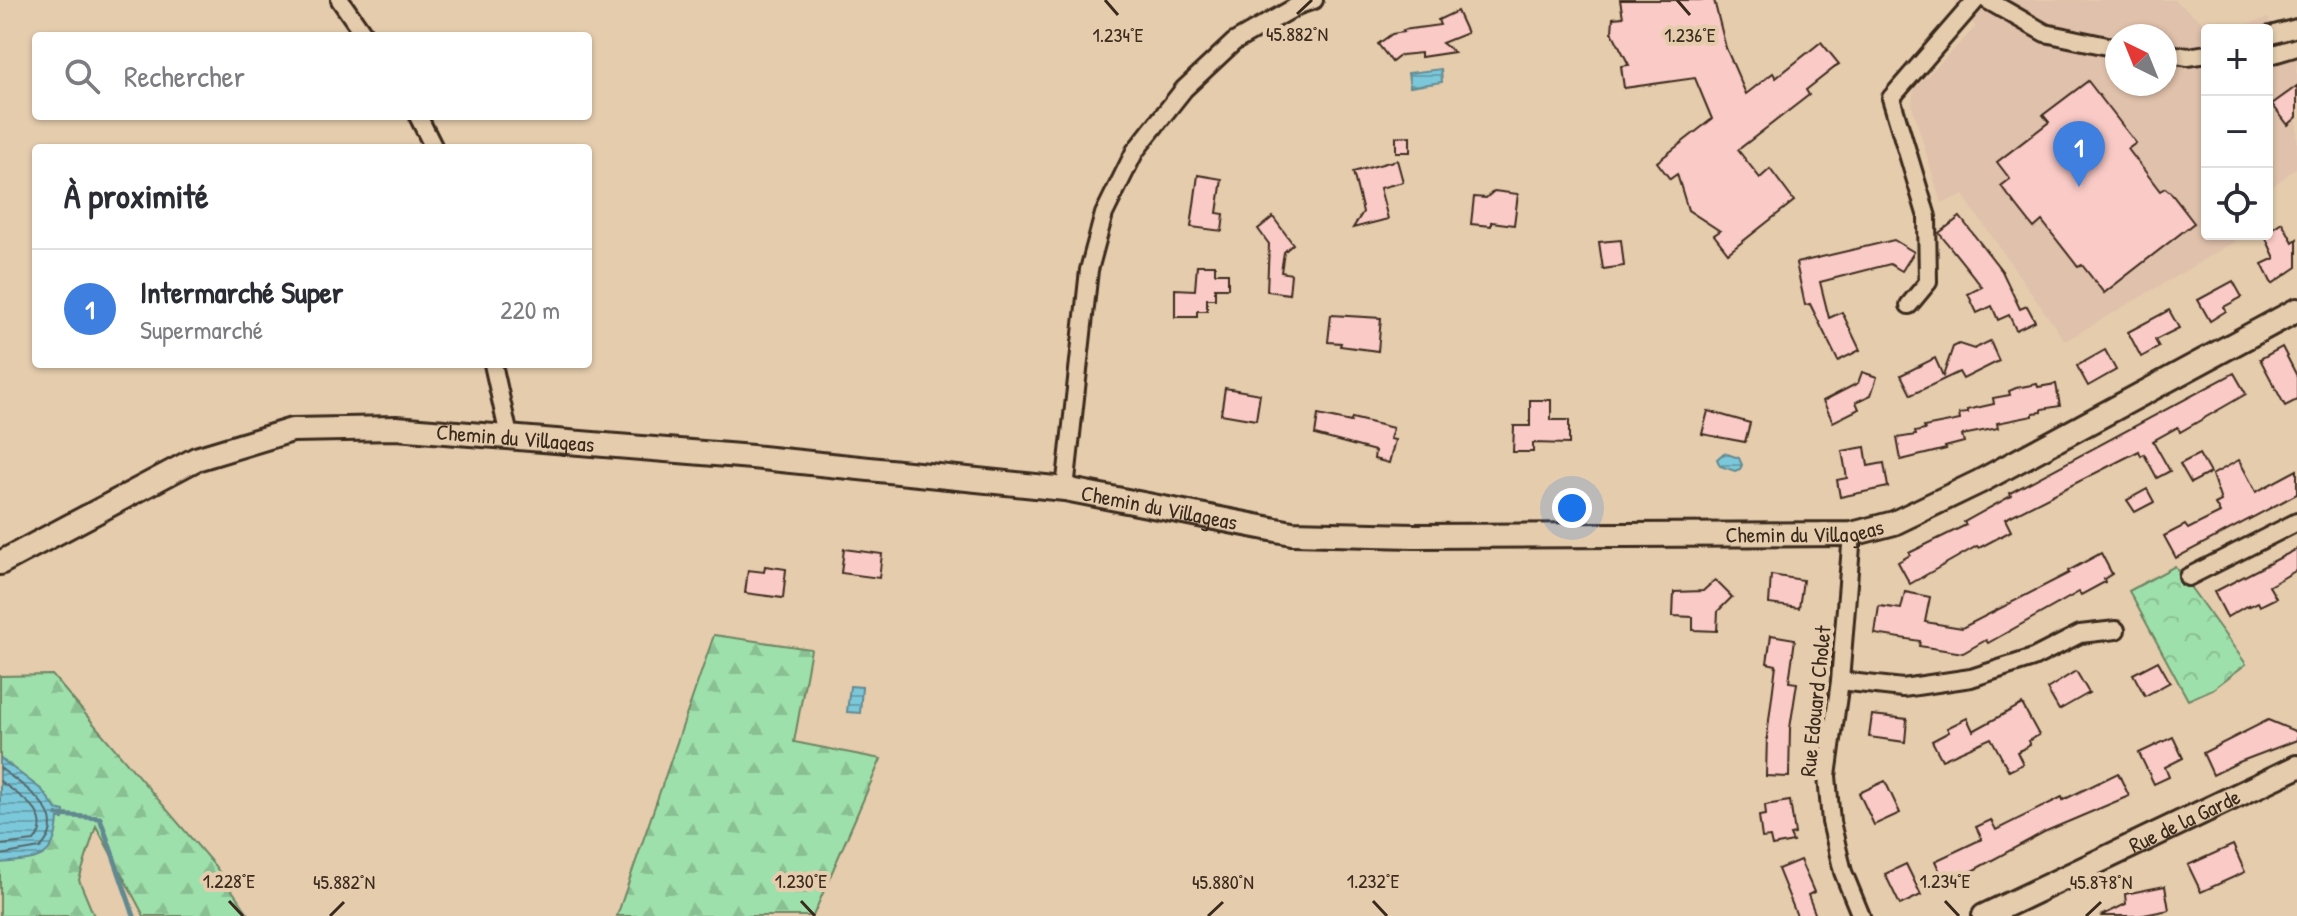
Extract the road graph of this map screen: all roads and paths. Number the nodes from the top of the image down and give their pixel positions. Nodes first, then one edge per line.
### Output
1 (340, 0) edge
2 (1314, 0) edge
3 (1976, 0) edge
4 (1987, 0) edge
5 (2297, 28) edge
6 (362, 32) edge
7 (2273, 34) edge
8 (2105, 46) edge
9 (2297, 47) edge
10 (2273, 54) edge
11 (2177, 55) edge
12 (2201, 55) edge
13 (420, 120) edge
14 (432, 144) edge
15 (1909, 305) dead end
16 (2295, 315) edge
17 (494, 368) edge
18 (509, 436) junction
19 (1065, 489) junction
20 (2297, 522) edge
21 (1852, 534) junction
22 (0, 563) edge
23 (2188, 577) dead end
24 (2116, 630) dead end
25 (1840, 681) junction
26 (2297, 767) edge
27 (1861, 916) edge
28 (1984, 916) edge

1 - 6 street
2 - 19 street
3 - 15 street
4 - 8 street
5 - 7 street
9 - 10 street
11 - 12 street
13 - 14 street
16 - 21 street, Chemin du Villageas
17 - 18 street
18 - 19 street, Chemin du Villageas
18 - 22 street, Chemin du Villageas
19 - 21 street, Chemin du Villageas
20 - 23 street
21 - 25 street, Rue Edouard Cholet
24 - 25 street
25 - 27 street, Rue Edouard Cholet
26 - 28 street, Rue de la Garde

